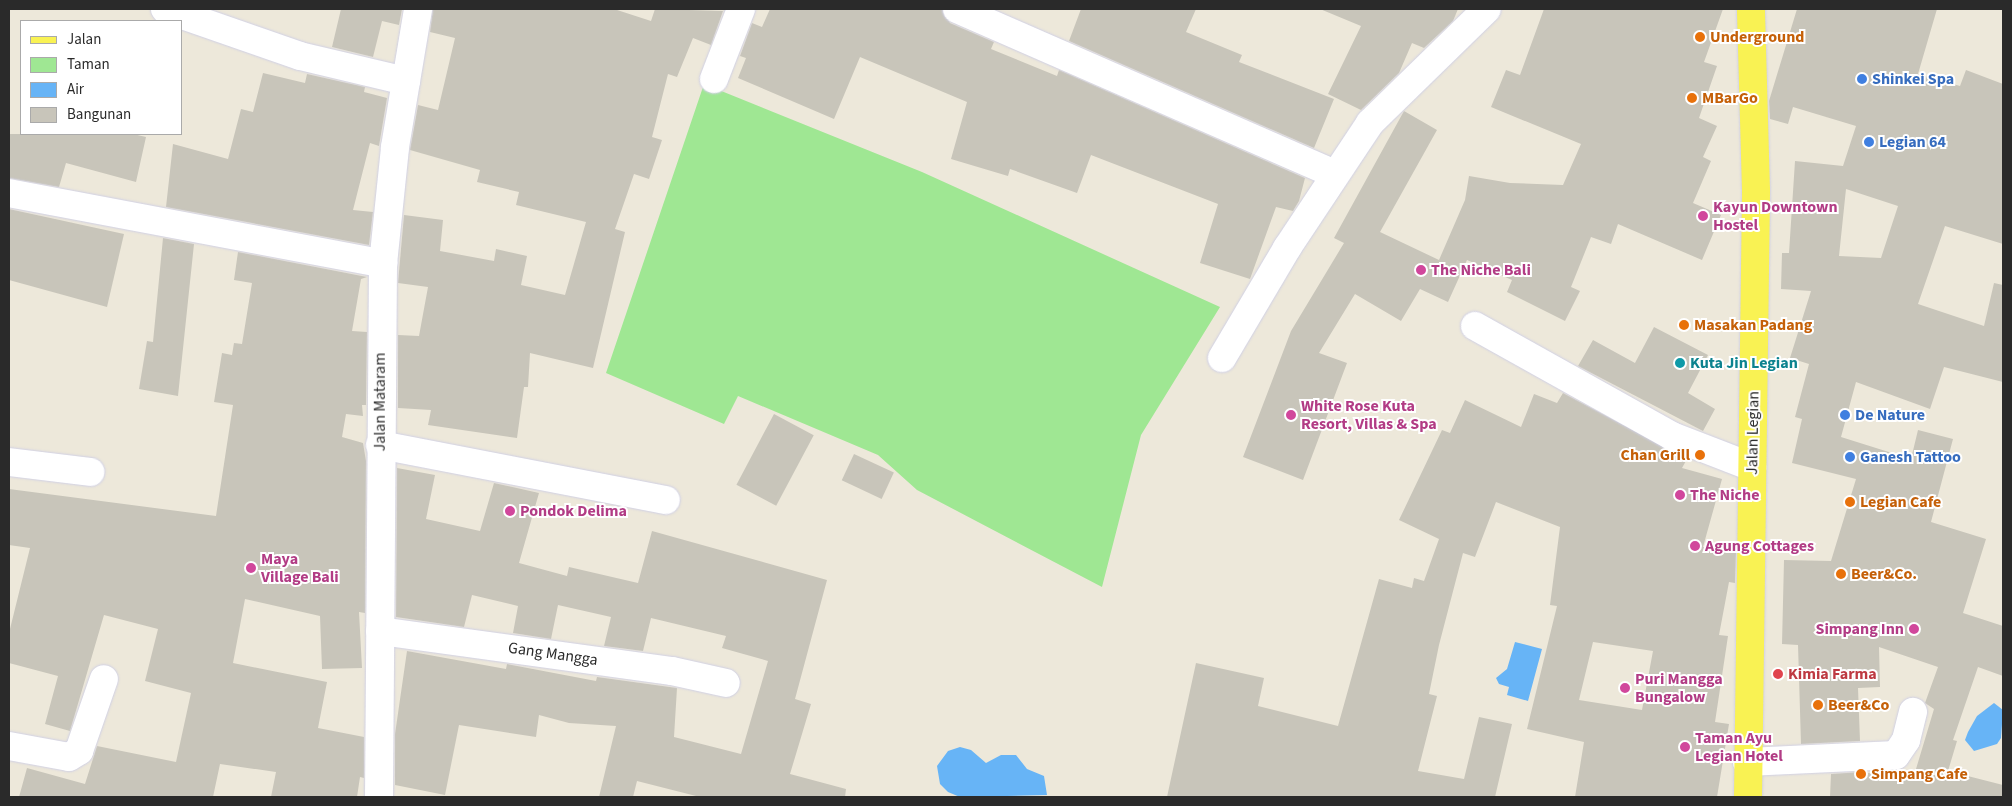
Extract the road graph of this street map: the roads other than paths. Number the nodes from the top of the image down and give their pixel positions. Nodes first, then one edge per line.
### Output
1 (165, 9) edge
2 (418, 9) edge
3 (741, 9) edge
4 (957, 9) edge
5 (1487, 9) edge
6 (1751, 9) edge
7 (714, 79) dead end
8 (406, 80) junction
9 (1335, 174) junction
10 (9, 193) edge
11 (382, 264) junction
12 (1476, 326) dead end
13 (1222, 358) dead end
14 (380, 445) junction
15 (9, 462) edge
16 (1752, 467) junction
17 (90, 472) dead end
18 (666, 500) dead end
19 (380, 631) junction
20 (104, 679) dead end
21 (726, 683) dead end
22 (1913, 712) dead end
23 (9, 746) edge
24 (1747, 762) junction
25 (379, 797) edge
26 (1748, 797) edge

1 - 8 street
2 - 8 street, Jalan Mataram
3 - 7 street
4 - 9 street
5 - 9 street
6 - 16 main road, Jalan Legian
8 - 11 street, Jalan Mataram
9 - 13 street
10 - 11 street
11 - 14 street, Jalan Mataram
12 - 16 street
14 - 18 street
14 - 19 street, Jalan Mataram
15 - 17 street
16 - 24 main road, Jalan Legian
19 - 21 street, Gang Mangga
19 - 25 street, Jalan Mataram
20 - 23 street
22 - 24 street
24 - 26 main road, Jalan Legian

